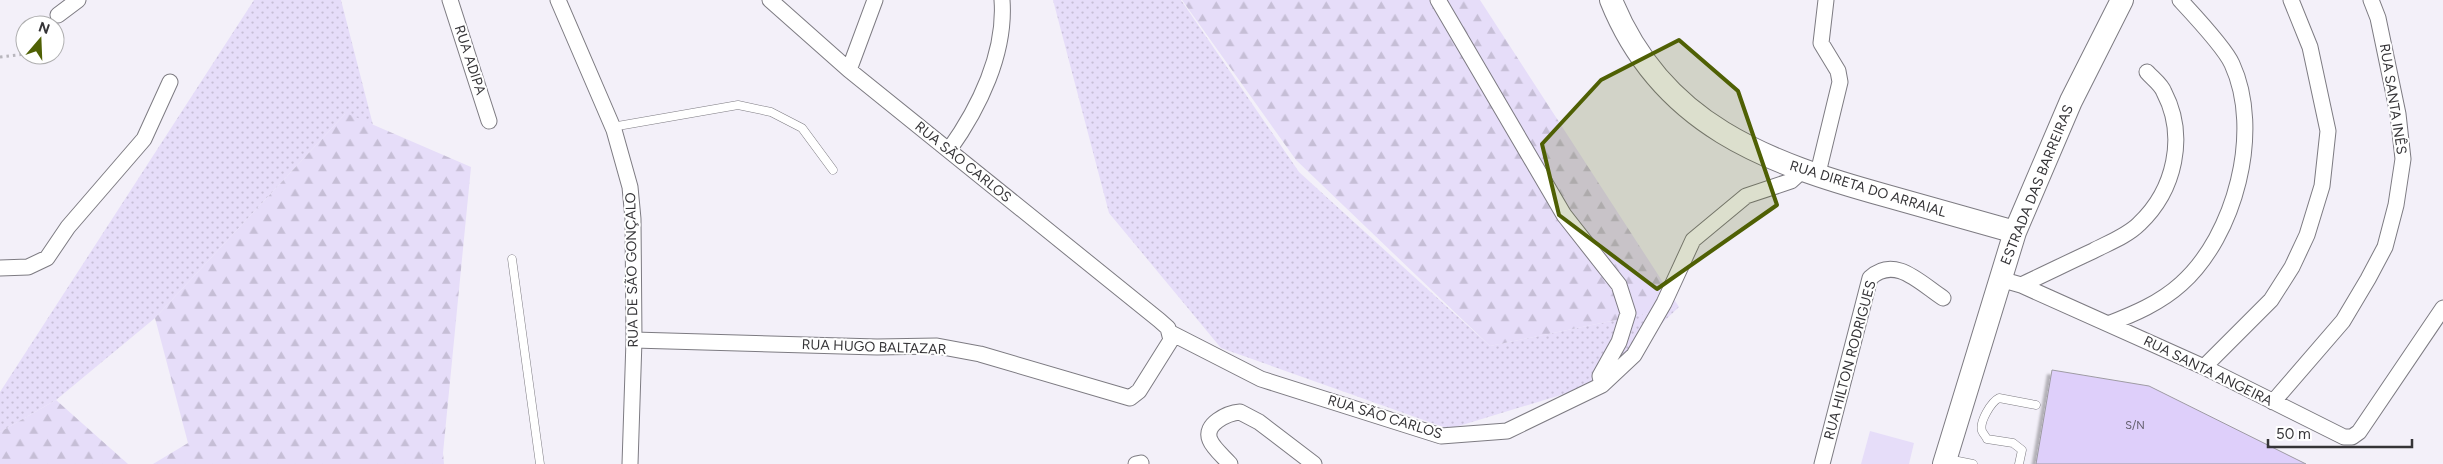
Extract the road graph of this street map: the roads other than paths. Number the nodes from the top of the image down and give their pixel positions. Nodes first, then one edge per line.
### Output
1 (78, 0) edge
2 (450, 0) edge
3 (558, 0) edge
4 (770, 0) edge
5 (875, 0) edge
6 (1002, 0) edge
7 (1438, 0) edge
8 (1611, 0) edge
9 (1826, 0) edge
10 (2122, 0) edge
11 (2180, 0) edge
12 (2291, 0) edge
13 (2371, 0) edge
14 (58, 15) dead end
15 (849, 70) junction
16 (2147, 72) dead end
17 (170, 82) dead end
18 (490, 121) dead end
19 (612, 128) junction
20 (949, 150) junction
21 (833, 170) dead end
22 (1809, 174) junction
23 (2015, 232) junction
24 (512, 259) dead end
25 (0, 268) edge
26 (2010, 282) junction
27 (1943, 298) dead end
28 (2443, 308) edge
29 (2108, 324) junction
30 (1171, 333) junction
31 (634, 340) junction
32 (2204, 367) junction
33 (1602, 385) junction
34 (2273, 402) junction
35 (2036, 405) dead end
36 (1945, 461) edge
37 (1141, 463) edge
38 (540, 464) edge
39 (630, 464) edge
40 (1136, 464) edge
41 (1230, 464) edge
42 (1314, 464) edge
43 (1822, 464) edge
44 (1973, 464) edge
45 (2019, 464) edge

1 - 14 street
2 - 18 street, RUA ADIPA
3 - 19 street, RUA DE SÃO GONÇALO
4 - 15 street, RUA SÃO CARLOS
5 - 15 street
6 - 20 street
7 - 33 street
8 - 22 main road, RUA DIRETA DO ARRAIAL
9 - 22 street
10 - 23 main road, ESTRADA DAS BARREIRAS
11 - 29 street
12 - 32 street
13 - 34 street, RUA SANTA INÊS
15 - 20 street, RUA SÃO CARLOS
16 - 26 street
17 - 25 street
19 - 21 lane
19 - 31 street, RUA DE SÃO GONÇALO
20 - 30 street, RUA SÃO CARLOS
22 - 23 main road, RUA DIRETA DO ARRAIAL
22 - 33 street, RUA SÃO CARLOS
23 - 26 main road, ESTRADA DAS BARREIRAS
24 - 38 lane
26 - 29 street, RUA SANTA ANGEIRA
26 - 36 main road, ESTRADA DAS BARREIRAS
27 - 43 street, RUA HILTON RODRIGUES
28 - 34 street, RUA SANTA ANGEIRA
29 - 32 street, RUA SANTA ANGEIRA
30 - 31 street, RUA HUGO BALTAZAR
30 - 33 street, RUA SÃO CARLOS
31 - 39 street, RUA DE SÃO GONÇALO
32 - 34 street, RUA SANTA ANGEIRA
35 - 45 lane
36 - 44 lane
37 - 40 street
41 - 42 street

